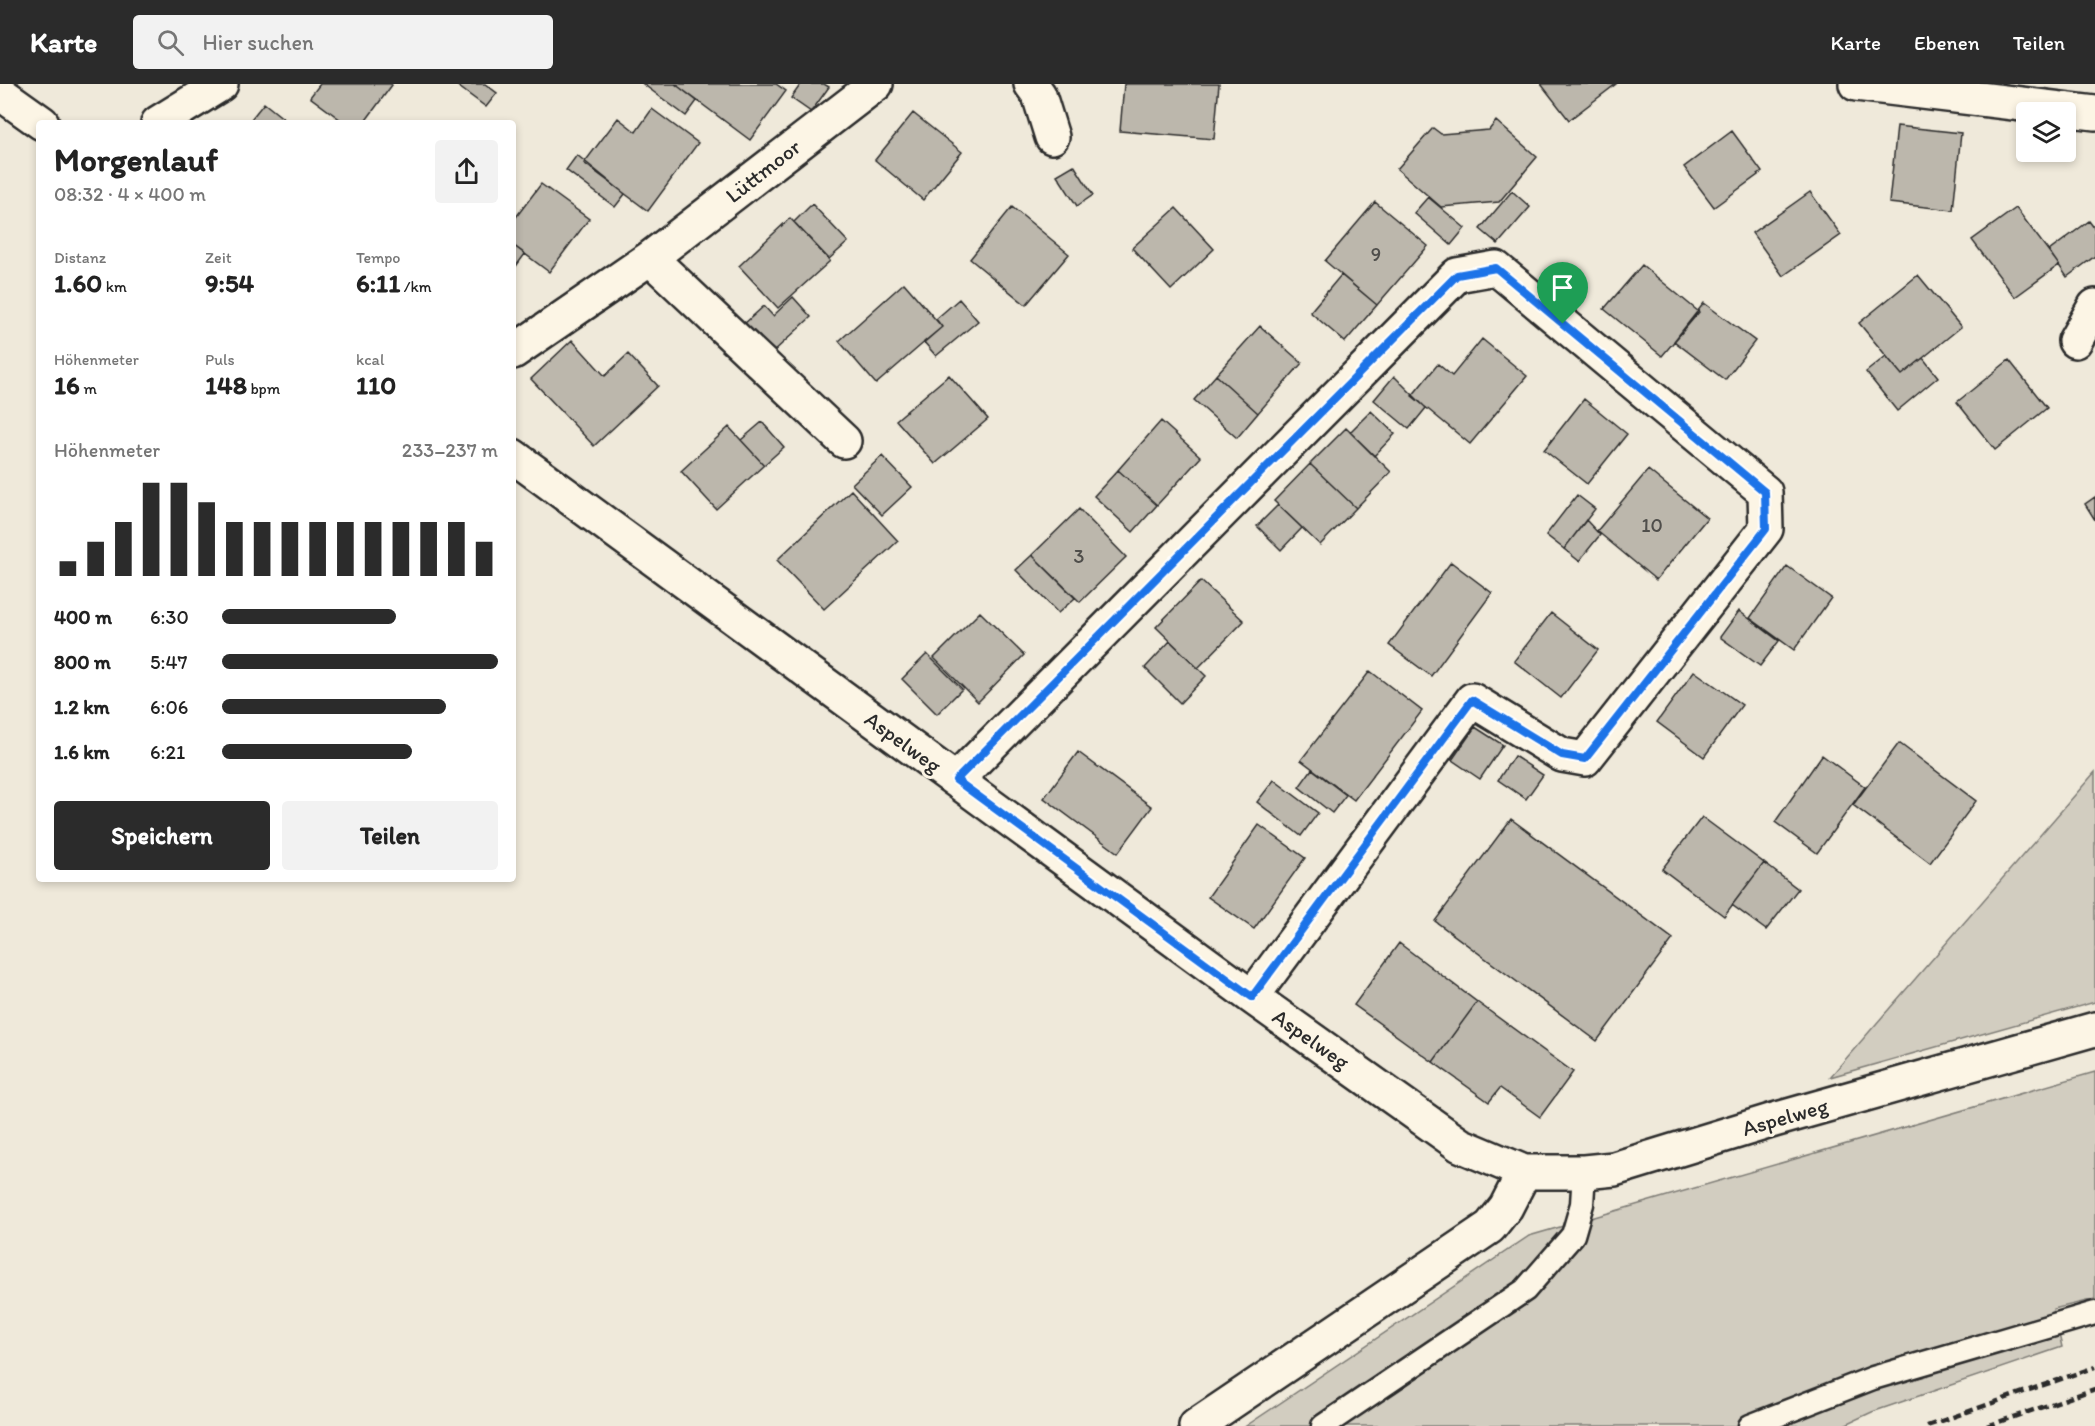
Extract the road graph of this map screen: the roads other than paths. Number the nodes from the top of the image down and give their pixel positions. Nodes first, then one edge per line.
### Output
1 (221, 84) edge
2 (876, 84) edge
3 (1031, 84) edge
4 (1857, 84) edge
5 (0, 93) edge
6 (2095, 113) edge
7 (38, 120) edge
8 (163, 120) edge
9 (1052, 137) dead end
10 (650, 258) junction
11 (2095, 306) edge
12 (2075, 341) dead end
13 (516, 350) edge
14 (844, 441) dead end
15 (516, 458) edge
16 (956, 780) junction
17 (1252, 997) junction
18 (2095, 1029) edge
19 (1524, 1172) junction
20 (1584, 1172) junction
21 (2095, 1313) edge
22 (1196, 1426) edge
23 (1323, 1426) edge
24 (1750, 1426) edge

1 - 8 street
2 - 10 street, Lüttmoor
3 - 9 street
4 - 6 street
5 - 7 street
10 - 13 street, Lüttmoor
10 - 14 street
11 - 12 street
15 - 16 street, Aspelweg
16 - 17 street, Aspelweg
16 - 17 street
17 - 19 street, Aspelweg
18 - 20 street, Aspelweg
19 - 20 street, Aspelweg
19 - 22 street
20 - 23 lane
21 - 24 lane

